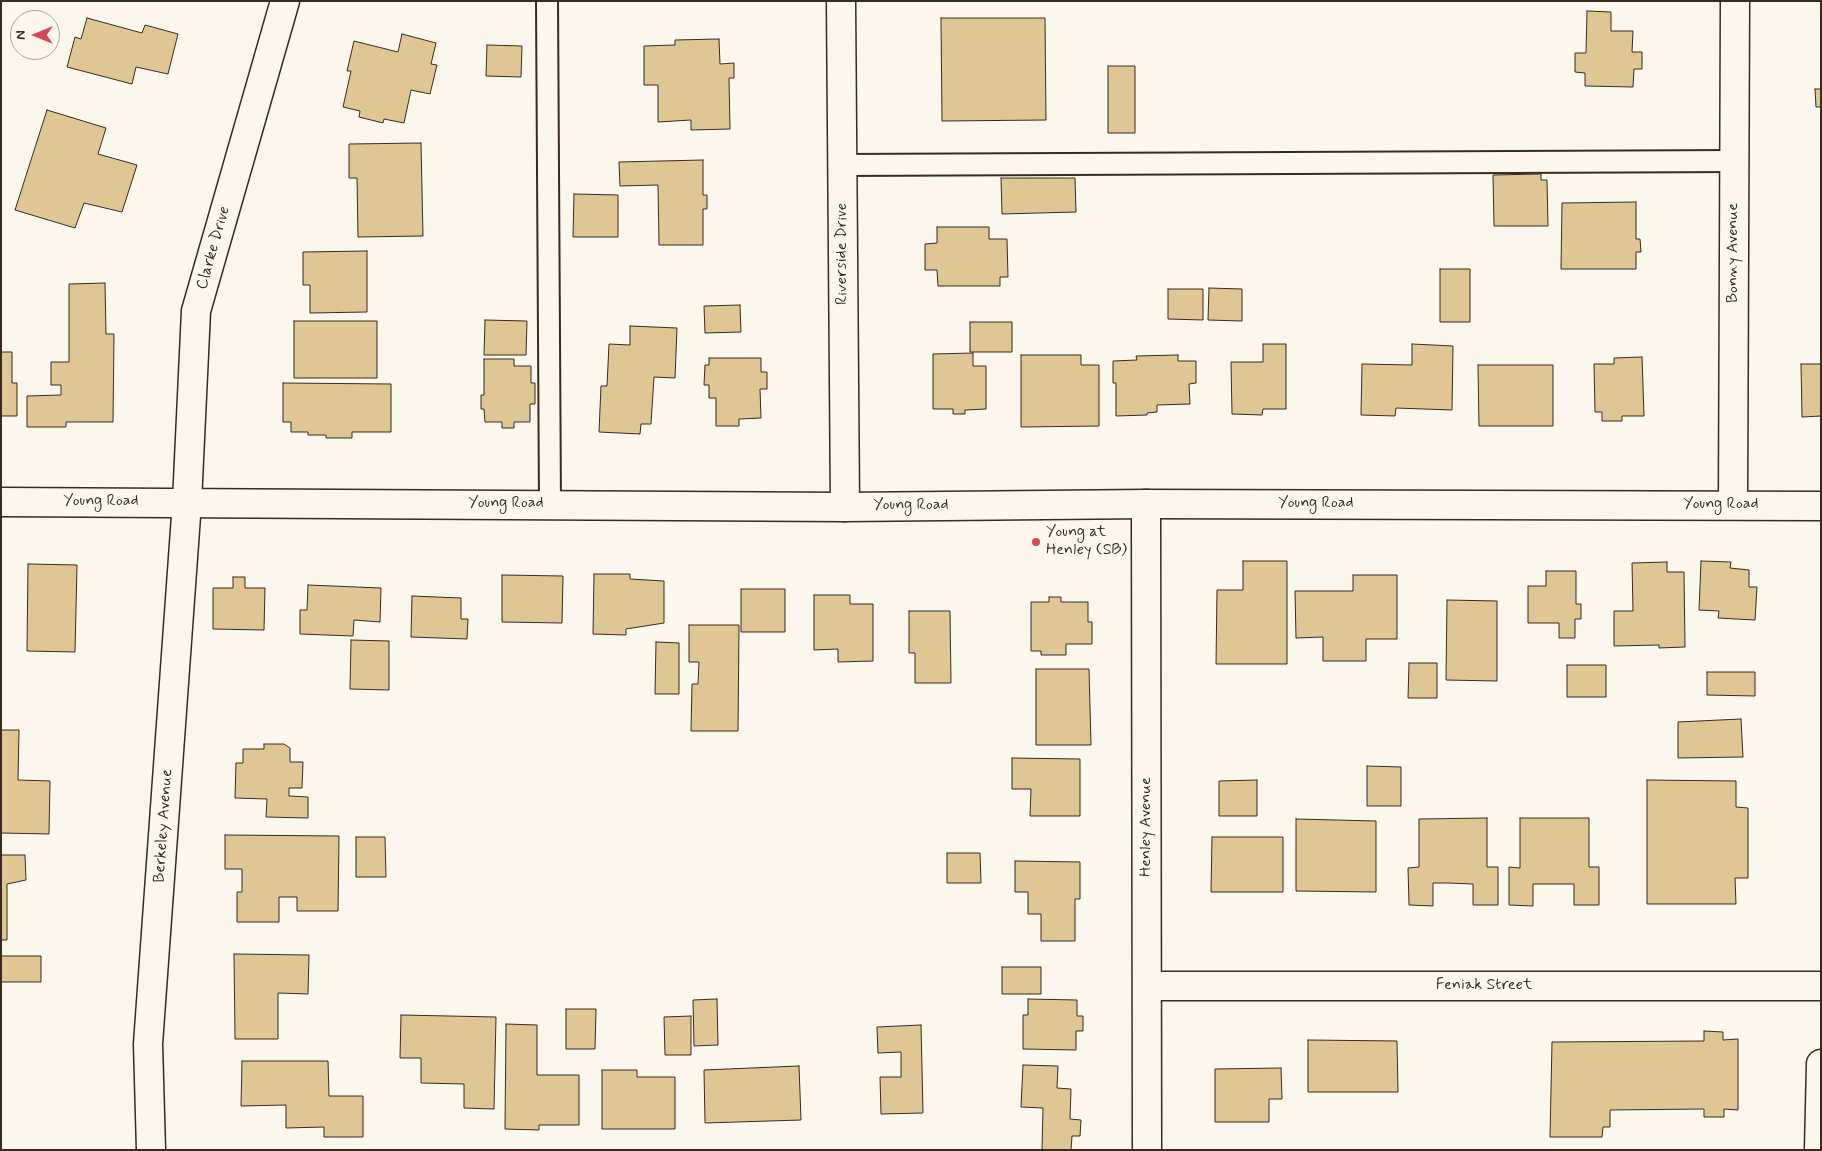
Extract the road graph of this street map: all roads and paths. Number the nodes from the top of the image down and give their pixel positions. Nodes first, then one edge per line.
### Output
1 (285, 1) edge
2 (547, 1) edge
3 (841, 1) edge
4 (1735, 1) edge
5 (1735, 161) junction
6 (842, 165) junction
7 (1, 502) edge
8 (188, 502) junction
9 (550, 504) junction
10 (1146, 504) junction
11 (1734, 505) junction
12 (1821, 506) edge
13 (845, 507) junction
14 (1147, 986) junction
15 (1821, 986) edge
16 (1821, 1064) edge
17 (151, 1150) edge
18 (1147, 1150) edge
19 (1820, 1150) edge

1 - 8 street, Clarke Drive
2 - 9 lane
3 - 6 street, Riverside Drive
4 - 5 street, Bonny Avenue
5 - 6 lane
5 - 11 street, Bonny Avenue
6 - 13 street, Riverside Drive
7 - 8 street, Young Road
8 - 9 street, Young Road
8 - 17 street, Berkeley Avenue
9 - 13 street, Young Road
10 - 11 street, Young Road
10 - 13 street, Young Road
10 - 14 street, Henley Avenue
11 - 12 street, Young Road
14 - 15 street, Feniak Street
14 - 18 street, Henley Avenue
16 - 19 street

